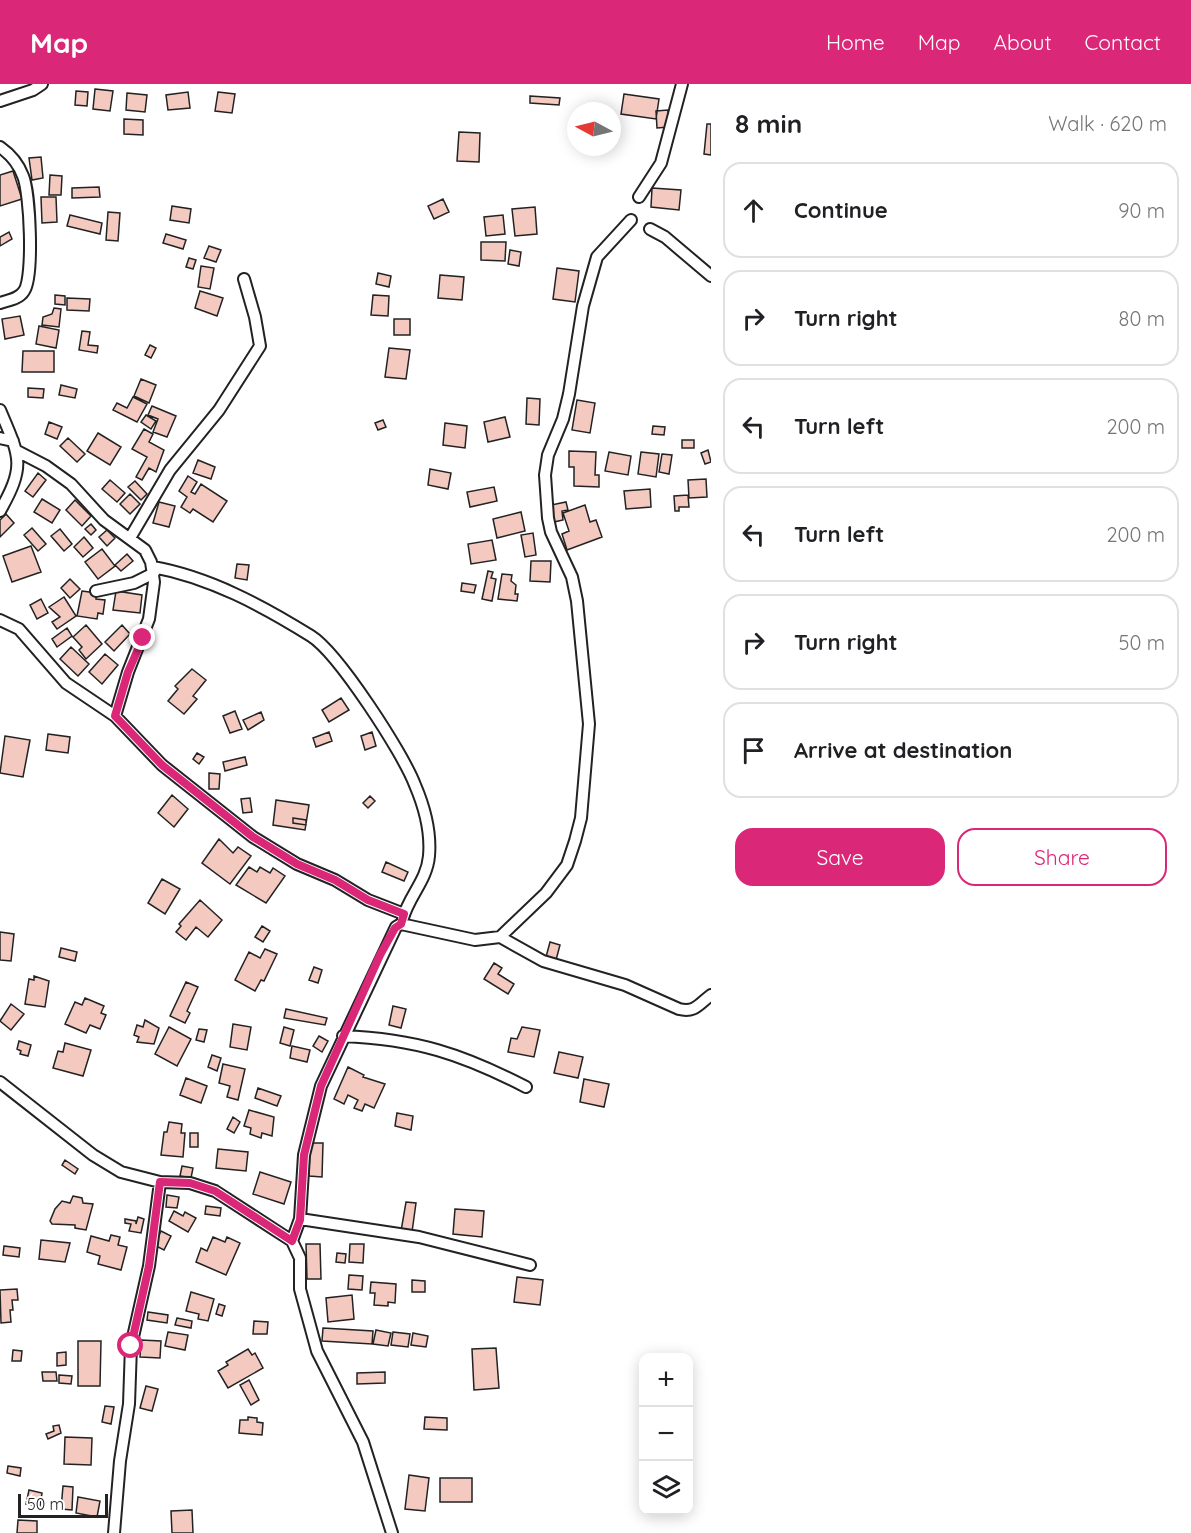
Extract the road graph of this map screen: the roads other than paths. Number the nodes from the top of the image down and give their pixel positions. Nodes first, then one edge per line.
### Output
1 (42, 84) edge
2 (682, 84) edge
3 (0, 101) edge
4 (0, 147) edge
5 (639, 197) dead end
6 (631, 220) dead end
7 (650, 229) dead end
8 (711, 276) edge
9 (244, 279) dead end
10 (0, 303) edge
11 (0, 410) edge
12 (0, 438) edge
13 (13, 441) junction
14 (17, 452) junction
15 (0, 511) edge
16 (130, 538) junction
17 (153, 570) junction
18 (96, 591) dead end
19 (0, 620) edge
20 (115, 716) junction
21 (403, 919) junction
22 (500, 937) junction
23 (711, 995) edge
24 (343, 1036) junction
25 (0, 1082) edge
26 (526, 1087) dead end
27 (160, 1182) junction
28 (300, 1220) junction
29 (292, 1241) junction
30 (530, 1265) dead end
31 (114, 1533) edge
32 (392, 1533) edge

1 - 3 street
2 - 5 street
4 - 10 street
6 - 22 street
7 - 8 street
9 - 16 street
11 - 13 street
12 - 13 street
13 - 14 street
14 - 15 street
14 - 16 street
16 - 17 street
17 - 18 street
17 - 20 street
17 - 21 street
19 - 20 street
20 - 21 street
21 - 22 street
21 - 24 street
22 - 23 street
24 - 26 street
24 - 28 street
25 - 27 street
27 - 29 street
27 - 31 street
28 - 29 street
28 - 30 street
29 - 32 street

